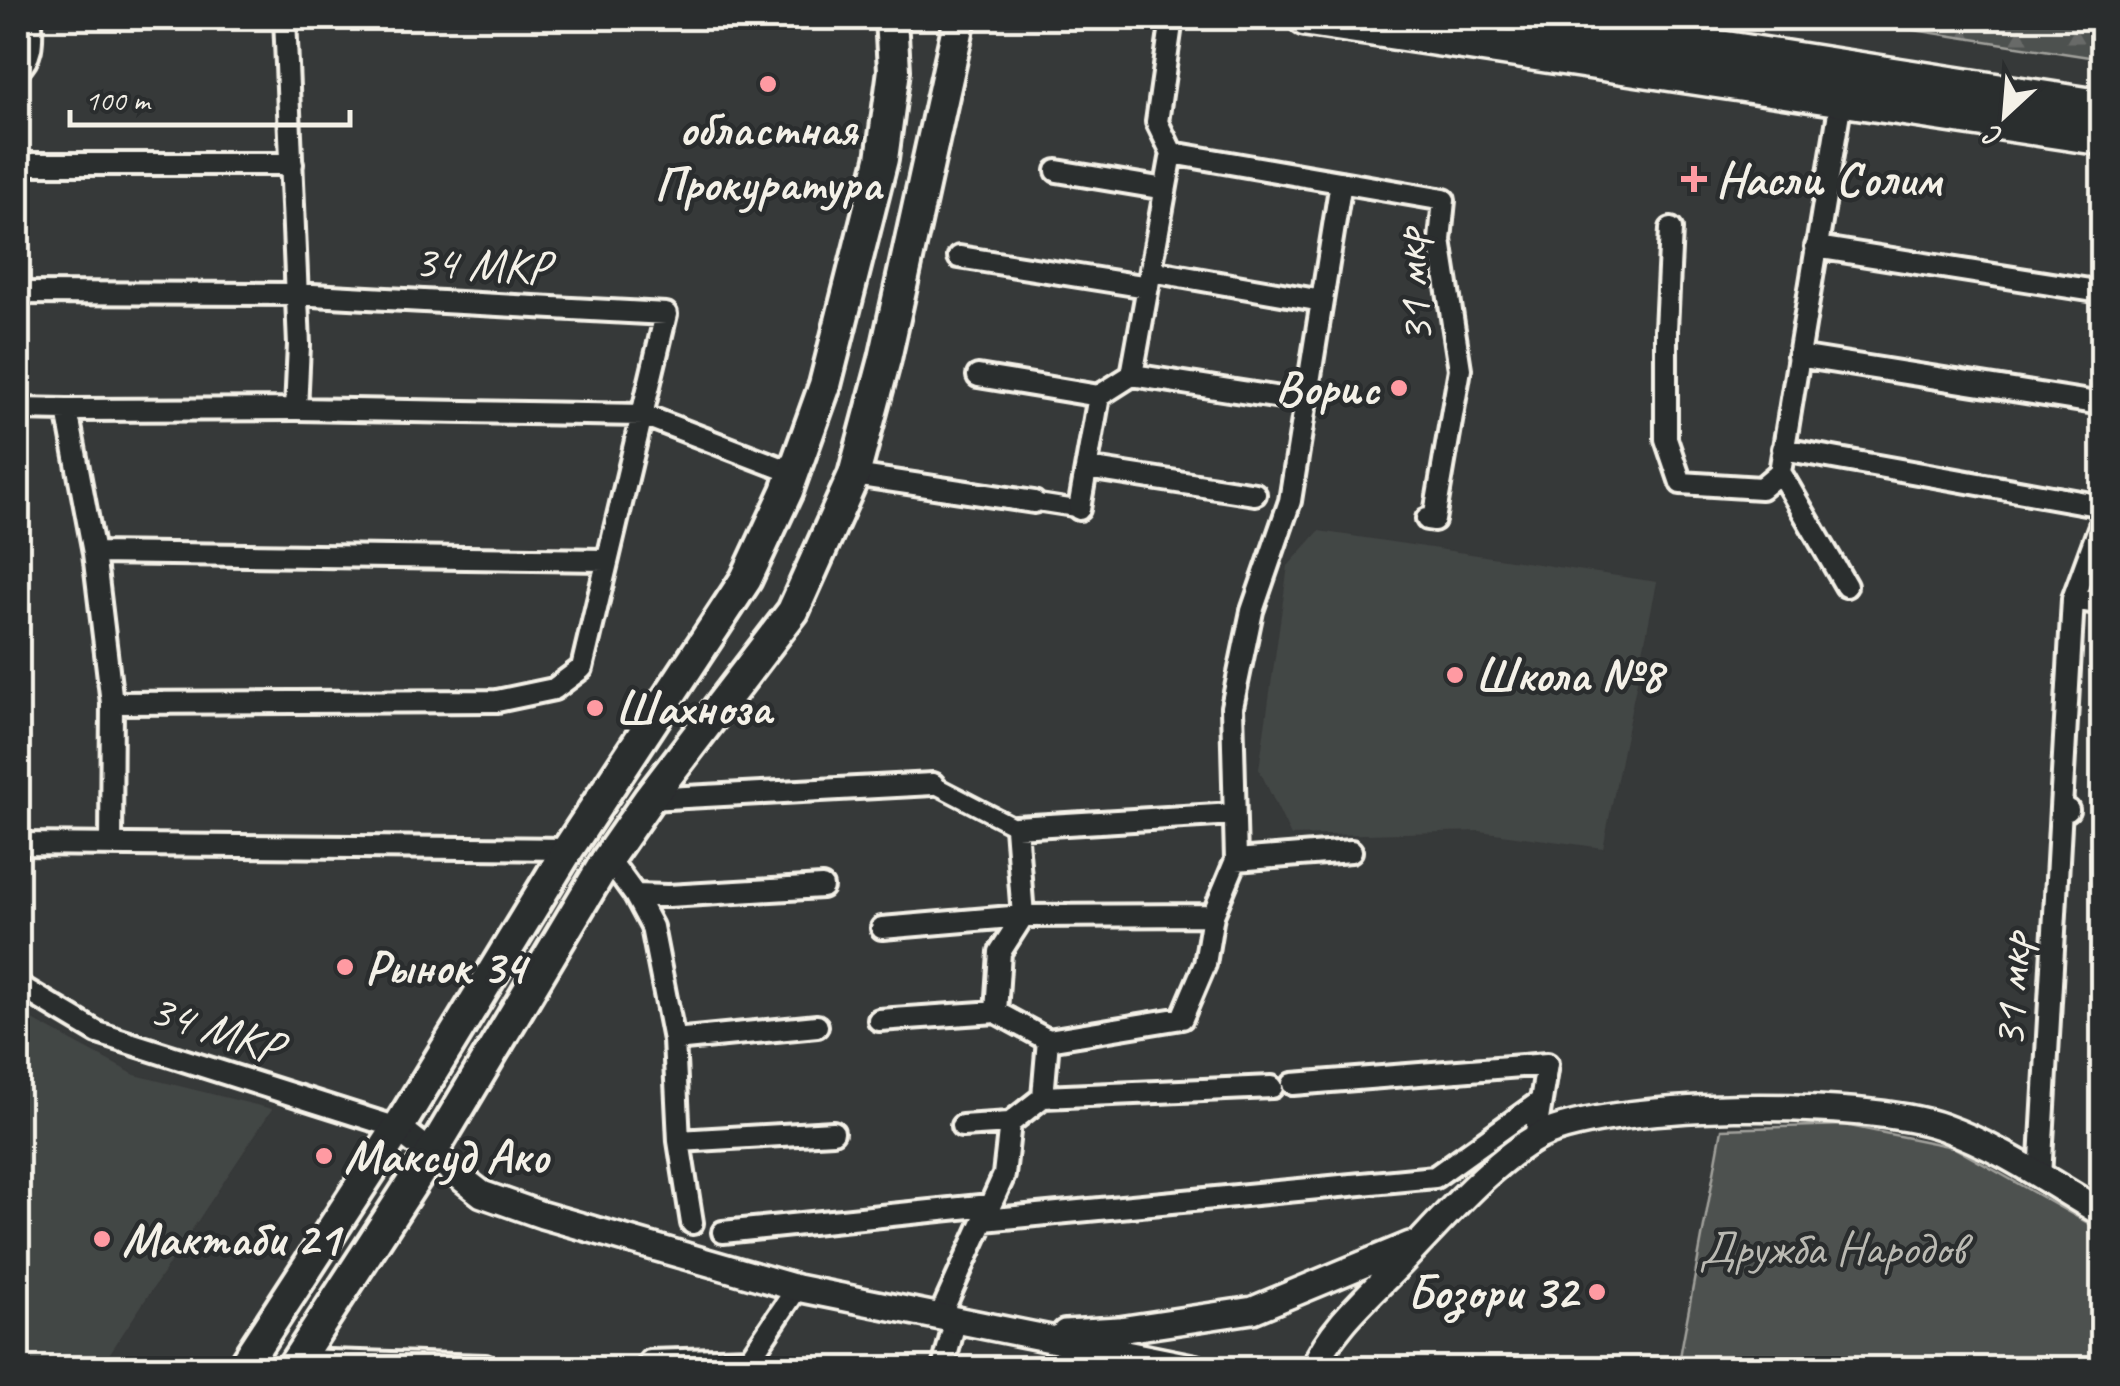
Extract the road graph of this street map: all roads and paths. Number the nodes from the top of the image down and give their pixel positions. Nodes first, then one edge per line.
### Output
1 (31, 18) edge
2 (285, 18) edge
3 (891, 18) edge
4 (960, 18) edge
5 (1172, 18) edge
6 (1306, 18) edge
7 (1523, 18) edge
8 (18, 70) edge
9 (1840, 100) junction
10 (2102, 108) edge
11 (2102, 137) edge
12 (1172, 153) junction
13 (18, 164) edge
14 (292, 164) junction
15 (1057, 172) dead end
16 (1341, 182) junction
17 (1165, 189) junction
18 (1671, 229) dead end
19 (1816, 248) junction
20 (959, 258) dead end
21 (1149, 279) junction
22 (2102, 292) edge
23 (18, 293) edge
24 (294, 294) junction
25 (1322, 301) junction
26 (1798, 356) junction
27 (1132, 375) junction
28 (978, 376) dead end
29 (1099, 396) junction
30 (1306, 402) junction
31 (2102, 404) edge
32 (296, 408) junction
33 (18, 409) edge
34 (67, 410) junction
35 (642, 415) junction
36 (1783, 449) junction
37 (1087, 468) junction
38 (1780, 472) junction
39 (794, 473) junction
40 (854, 475) junction
41 (1255, 494) dead end
42 (1034, 502) joint
43 (2102, 506) edge
44 (1079, 509) joint
45 (1431, 520) dead end
46 (2102, 520) edge
47 (94, 553) junction
48 (605, 560) junction
49 (1846, 586) dead end
50 (2073, 599) junction
51 (2102, 604) edge
52 (112, 702) junction
53 (933, 784) joint
54 (649, 799) junction
55 (1234, 814) junction
56 (1016, 827) junction
57 (18, 844) edge
58 (110, 845) junction
59 (568, 848) junction
60 (1351, 851) dead end
61 (608, 858) junction
62 (1236, 860) junction
63 (822, 886) dead end
64 (634, 895) junction
65 (1212, 915) junction
66 (1024, 916) junction
67 (882, 928) dead end
68 (18, 985) edge
69 (996, 1012) junction
70 (879, 1020) dead end
71 (817, 1026) dead end
72 (674, 1040) junction
73 (1048, 1040) junction
74 (1042, 1097) junction
75 (1541, 1101) junction
76 (1010, 1123) junction
77 (962, 1126) dead end
78 (398, 1128) junction
79 (833, 1132) dead end
80 (1536, 1138) junction
81 (679, 1141) junction
82 (431, 1154) junction
83 (2040, 1177) junction
84 (2100, 1204) edge
85 (987, 1212) junction
86 (692, 1223) dead end
87 (723, 1232) dead end
88 (1422, 1240) junction
89 (797, 1288) junction
90 (947, 1320) junction
91 (650, 1360) dead end
92 (295, 1364) edge
93 (485, 1366) edge
94 (242, 1368) edge
95 (943, 1368) edge
96 (1195, 1368) edge
97 (1314, 1368) edge

1 - 8 street
2 - 14 street
3 - 39 main road
4 - 40 main road
5 - 12 street
6 - 9 highway
7 - 10 highway
9 - 11 highway
9 - 19 street
12 - 16 street, 31 мкр
12 - 17 street
13 - 14 street
14 - 24 street
15 - 17 street
16 - 25 street
16 - 45 street, 31 мкр
17 - 21 street
18 - 38 street
19 - 22 street
19 - 26 street
20 - 21 street
21 - 25 street
21 - 27 street
23 - 24 street, 34 МКР
24 - 32 street
24 - 35 street, 34 МКР
25 - 30 street
26 - 31 street
26 - 36 street
27 - 29 street
27 - 30 street
28 - 29 street
29 - 37 street
30 - 55 street
32 - 34 street
32 - 35 street
33 - 34 street
34 - 47 street
35 - 39 street
35 - 48 street
36 - 38 street
36 - 43 street
37 - 41 street
37 - 44 street
38 - 49 street
39 - 59 main road
40 - 42 street
40 - 54 main road
42 - 44 street
46 - 50 street, 31 мкр
47 - 48 street
47 - 52 street
48 - 52 street
50 - 51 street
50 - 83 street, 31 мкр
52 - 58 street
53 - 54 street
53 - 56 street
54 - 61 main road
55 - 56 street
55 - 62 street
56 - 66 street
57 - 58 street
58 - 59 street
59 - 78 main road
60 - 62 street
61 - 64 street
61 - 82 main road
62 - 65 street
63 - 64 street
64 - 72 street
65 - 66 street
65 - 73 street
66 - 67 street
66 - 69 street
68 - 78 street, 34 МКР
69 - 70 street
69 - 73 street
71 - 72 street
72 - 81 street
73 - 74 street
74 - 75 street
74 - 76 street
75 - 80 street
75 - 85 street
76 - 77 street
76 - 85 street
78 - 82 street
78 - 94 main road
79 - 81 street
80 - 83 street
80 - 88 street
81 - 86 street
82 - 89 street
82 - 92 main road
83 - 84 street
85 - 87 street
85 - 90 street
88 - 90 street
88 - 97 street
89 - 90 street
89 - 91 street
90 - 95 street
90 - 96 street
92 - 93 street

